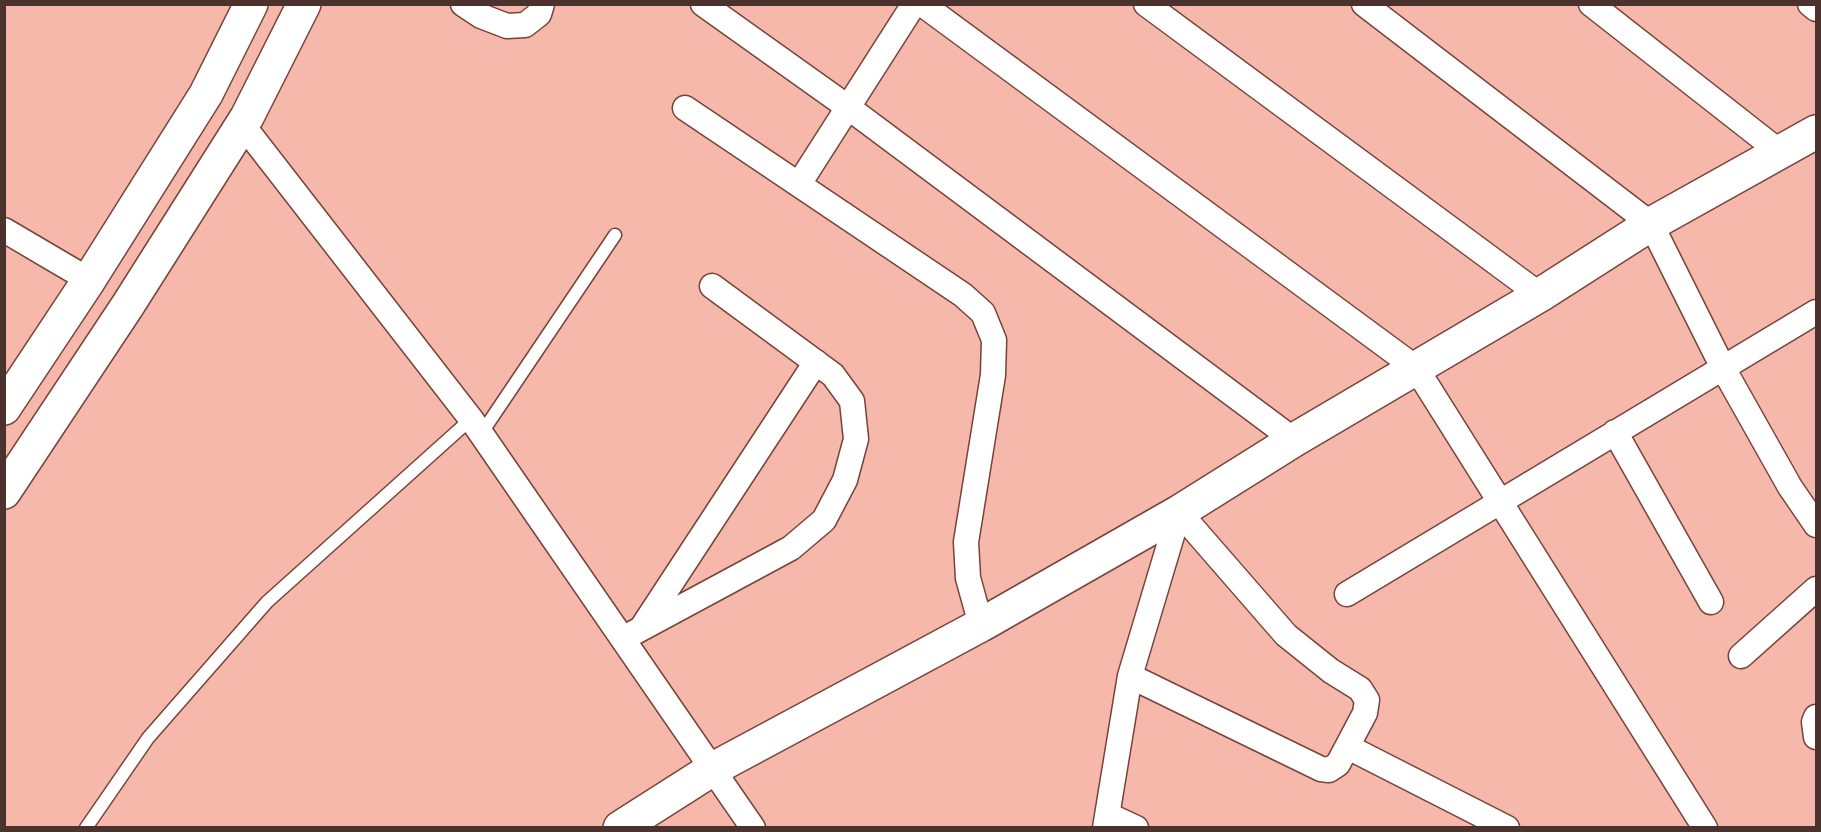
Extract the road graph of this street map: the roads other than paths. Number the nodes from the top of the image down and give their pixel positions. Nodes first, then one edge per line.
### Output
1 (252, 4) edge
2 (303, 4) edge
3 (463, 4) edge
4 (542, 4) edge
5 (703, 4) edge
6 (914, 4) edge
7 (922, 4) edge
8 (1146, 4) edge
9 (1364, 4) edge
10 (1591, 4) edge
11 (1810, 4) edge
12 (1816, 9) edge
13 (685, 108) dead end
14 (849, 108) junction
15 (242, 124) junction
16 (1816, 132) edge
17 (1781, 153) junction
18 (799, 184) junction
19 (1651, 224) junction
20 (4, 230) edge
21 (615, 235) dead end
22 (89, 280) junction
23 (712, 286) dead end
24 (1540, 296) junction
25 (1816, 312) edge
26 (816, 362) junction
27 (1416, 368) junction
28 (1723, 368) junction
29 (4, 408) edge
30 (476, 427) junction
31 (1615, 432) junction
32 (1294, 440) junction
33 (4, 492) edge
34 (1502, 503) junction
35 (1179, 512) junction
36 (1816, 525) edge
37 (1816, 589) edge
38 (1347, 594) dead end
39 (1711, 602) dead end
40 (981, 625) junction
41 (633, 633) junction
42 (1742, 656) dead end
43 (1130, 676) junction
44 (1816, 717) edge
45 (1816, 737) edge
46 (1348, 747) junction
47 (711, 770) junction
48 (1107, 821) edge
49 (1701, 825) edge
50 (86, 828) edge
51 (620, 828) edge
52 (753, 828) edge
53 (1136, 828) edge
54 (1506, 828) edge

1 - 22 main road
2 - 15 main road
3 - 4 street
5 - 14 street
6 - 14 street
7 - 27 street
8 - 24 street
9 - 19 street
10 - 17 street
11 - 12 street
13 - 18 street
14 - 18 street
14 - 32 street
15 - 30 street
15 - 33 main road
16 - 17 main road
17 - 19 main road
18 - 40 street
19 - 24 main road
19 - 28 street
20 - 22 street
21 - 30 lane
22 - 29 main road
23 - 26 street
24 - 27 main road
25 - 28 street
26 - 41 street
26 - 41 street
27 - 32 main road
27 - 34 street
28 - 31 street
28 - 36 street
30 - 41 street
30 - 50 lane
31 - 34 street
31 - 39 street
32 - 35 main road
34 - 38 street
34 - 49 street
35 - 40 main road
35 - 43 street
35 - 46 street
37 - 42 street
40 - 47 main road
41 - 47 street
43 - 46 street
43 - 48 street
44 - 45 street
46 - 54 street
47 - 51 main road
47 - 52 street
48 - 53 street

